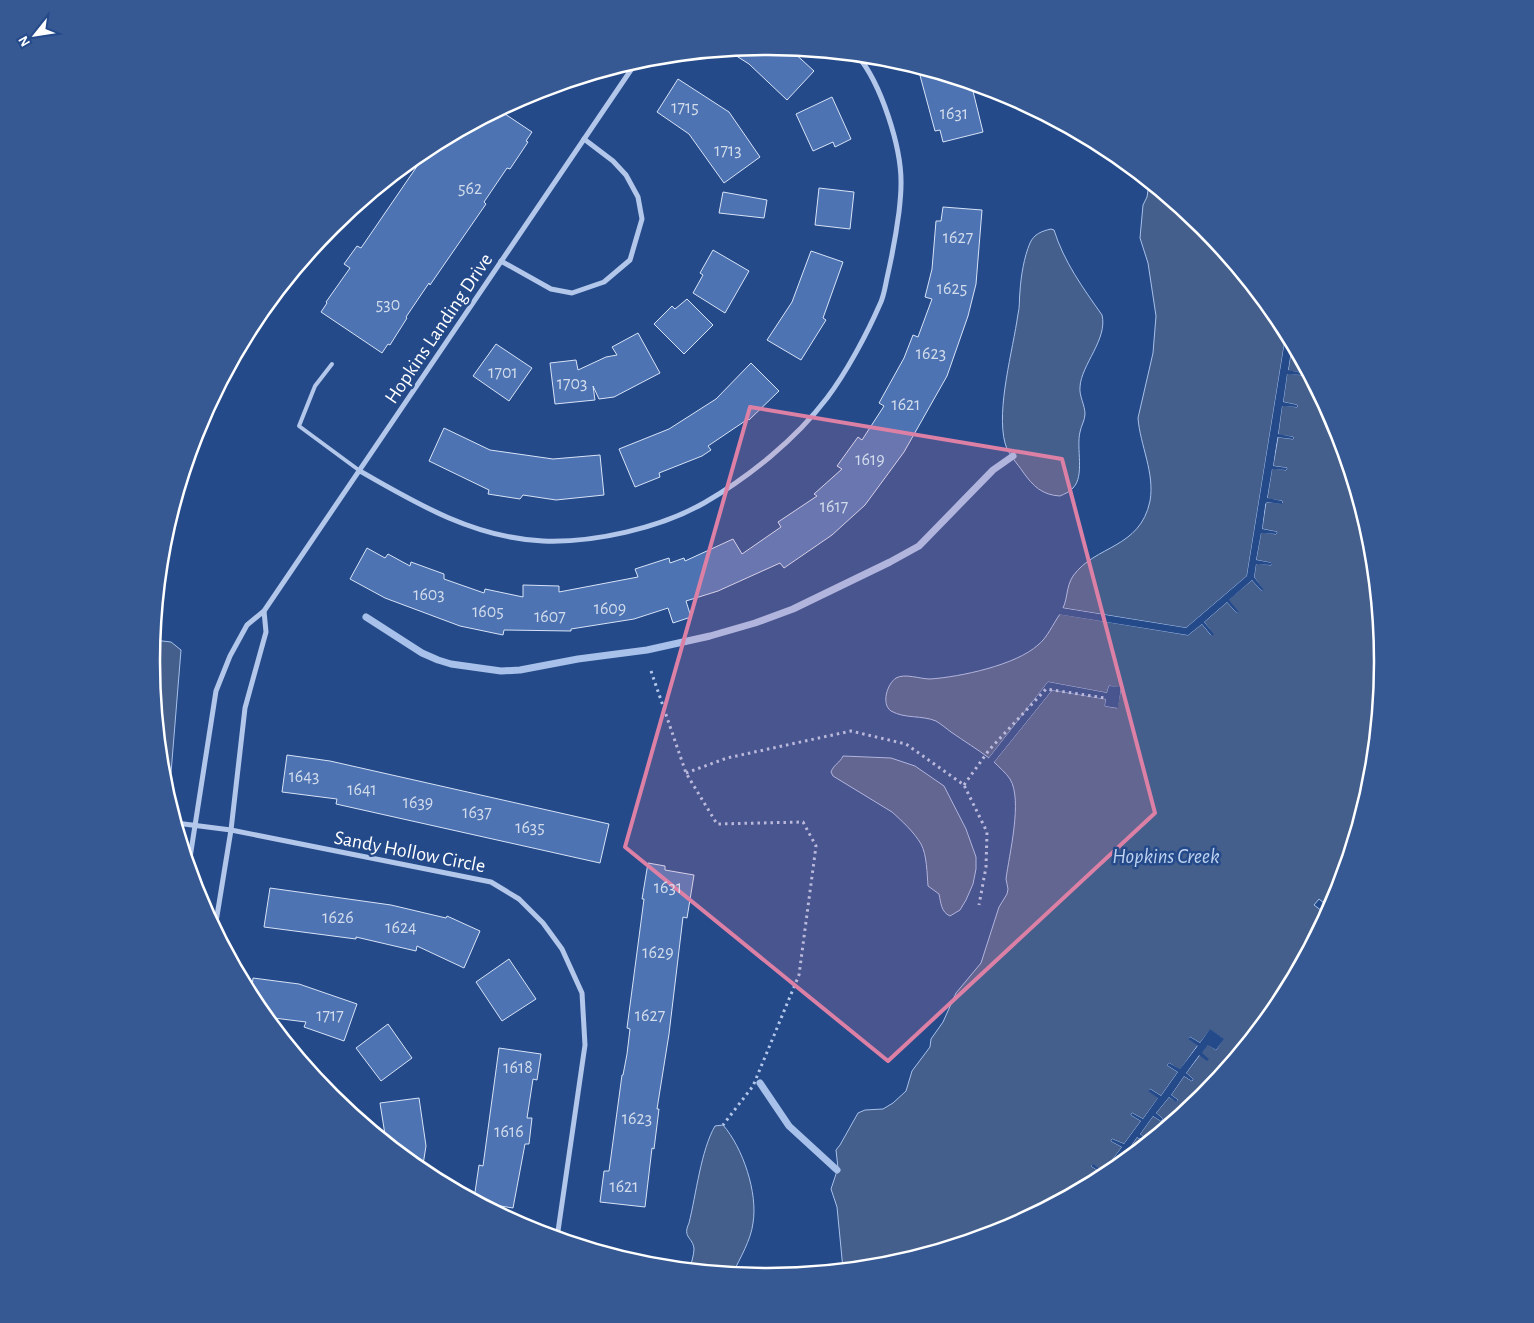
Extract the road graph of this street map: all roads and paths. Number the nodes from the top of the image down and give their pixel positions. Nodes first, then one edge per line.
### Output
1 (864, 63) edge
2 (630, 71) edge
3 (584, 139) junction
4 (501, 261) junction
5 (332, 364) dead end
6 (360, 471) junction
7 (264, 611) junction
8 (651, 671) dead end
9 (1105, 698) dead end
10 (686, 772) junction
11 (964, 785) junction
12 (183, 823) edge
13 (194, 826) junction
14 (231, 830) junction
15 (191, 849) edge
16 (979, 905) dead end
17 (217, 916) edge
18 (723, 1126) dead end
19 (558, 1231) edge

1 - 6 street
2 - 3 street, Hopkins Landing Drive
3 - 4 street, Hopkins Landing Drive
3 - 4 street
4 - 6 street, Hopkins Landing Drive
5 - 6 lane
6 - 7 street, Hopkins Landing Drive
7 - 13 street, Hopkins Landing Drive
7 - 14 street
8 - 10 path
9 - 11 path
10 - 11 path
10 - 18 path
11 - 16 path
12 - 13 street, Sandy Hollow Circle
13 - 14 street, Sandy Hollow Circle
13 - 15 street, Hopkins Landing Drive
14 - 17 street
14 - 19 street, Sandy Hollow Circle

